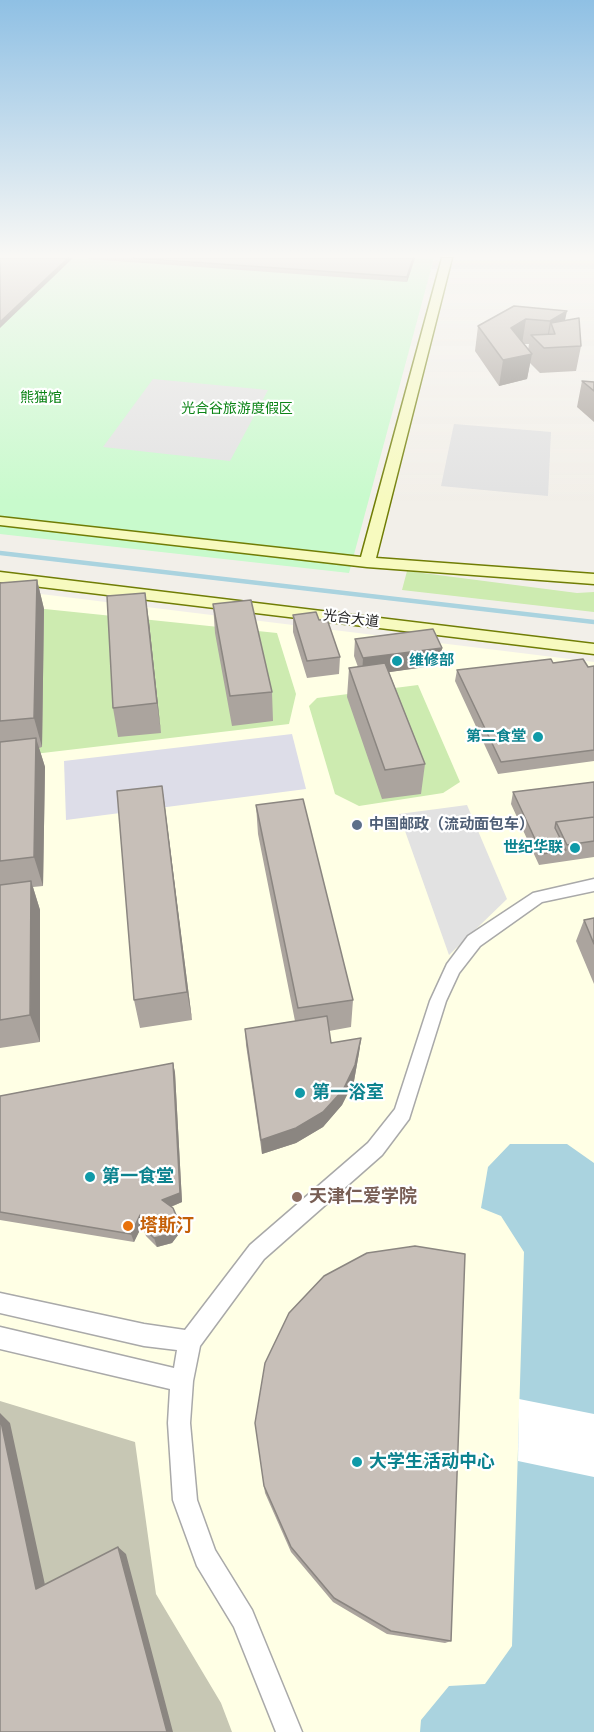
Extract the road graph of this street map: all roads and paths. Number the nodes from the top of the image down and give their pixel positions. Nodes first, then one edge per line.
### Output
1 (426, 339) edge
2 (0, 521) edge
3 (367, 562) junction
4 (0, 577) edge
5 (592, 578) edge
6 (594, 649) edge
7 (594, 885) edge
8 (0, 1303) edge
9 (0, 1338) edge
10 (190, 1341) junction
11 (182, 1381) junction
12 (289, 1732) edge

1 - 3 street
2 - 3 street
3 - 5 street
4 - 6 street, 光合大道
7 - 10 street
8 - 10 street
9 - 11 street
10 - 11 street
11 - 12 street

